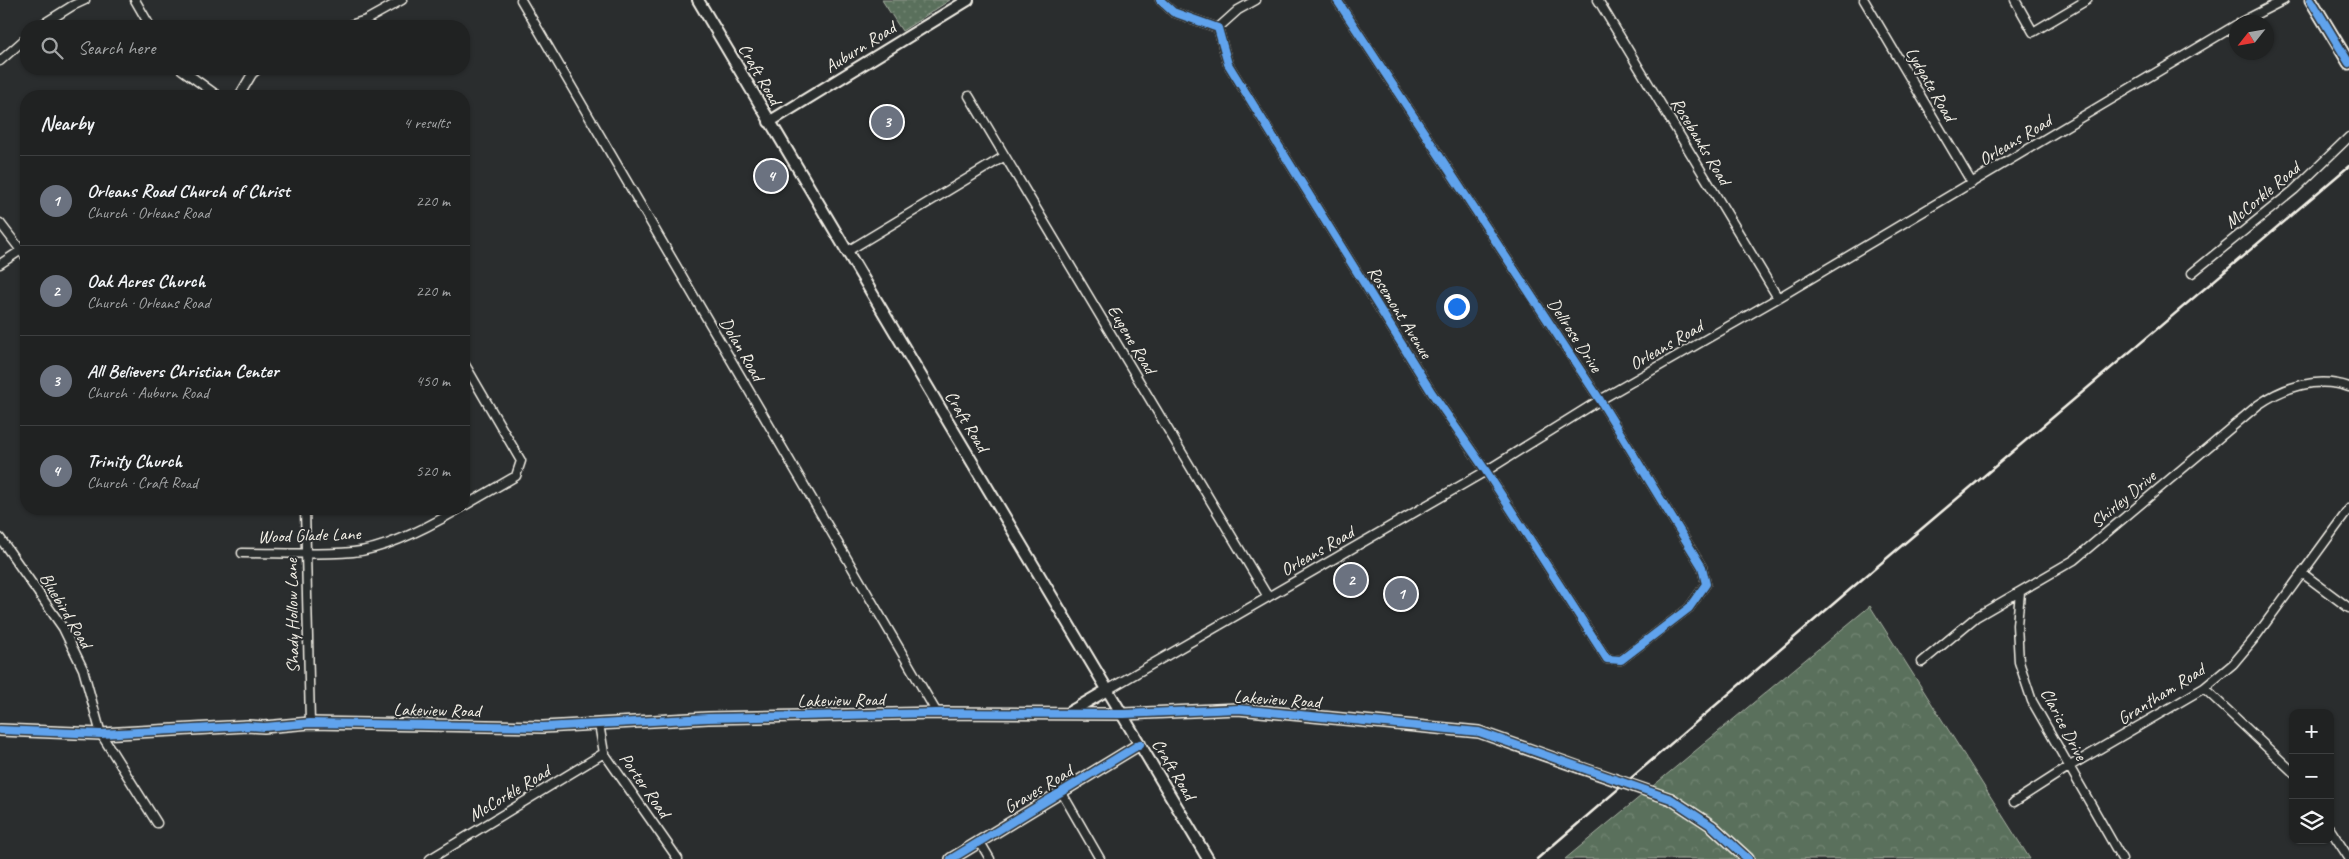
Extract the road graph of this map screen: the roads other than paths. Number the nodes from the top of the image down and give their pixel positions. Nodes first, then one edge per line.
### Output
1 (85, 0) edge
2 (135, 0) edge
3 (402, 0) edge
4 (521, 0) edge
5 (698, 0) edge
6 (968, 0) edge
7 (1160, 0) edge
8 (1256, 0) edge
9 (1338, 0) edge
10 (1598, 0) edge
11 (1864, 0) edge
12 (2015, 0) edge
13 (2087, 0) edge
14 (2284, 0) edge
15 (2311, 0) edge
16 (2255, 15) edge
17 (50, 20) edge
18 (147, 20) edge
19 (366, 20) edge
20 (1218, 28) junction
21 (2229, 29) edge
22 (20, 43) edge
23 (0, 61) edge
24 (2349, 63) edge
25 (189, 75) edge
26 (251, 75) edge
27 (210, 90) edge
28 (243, 90) edge
29 (969, 96) dead end
30 (769, 122) junction
31 (2349, 138) edge
32 (1005, 156) junction
33 (1972, 184) junction
34 (0, 223) edge
35 (20, 246) edge
36 (846, 252) junction
37 (20, 254) edge
38 (0, 264) edge
39 (2192, 273) dead end
40 (1778, 298) junction
41 (470, 374) edge
42 (2349, 387) edge
43 (1600, 400) junction
44 (1486, 471) junction
45 (470, 503) edge
46 (2349, 509) edge
47 (305, 515) edge
48 (449, 515) edge
49 (0, 538) edge
50 (306, 552) junction
51 (242, 553) dead end
52 (2302, 573) junction
53 (2020, 592) junction
54 (1268, 597) junction
55 (2349, 608) edge
56 (1606, 659) joint
57 (1922, 662) dead end
58 (2204, 688) junction
59 (1109, 689) junction
60 (937, 713) junction
61 (1068, 714) junction
62 (1124, 714) junction
63 (310, 723) junction
64 (599, 724) junction
65 (0, 730) edge
66 (101, 734) junction
67 (1140, 744) junction
68 (604, 753) junction
69 (2070, 766) junction
70 (2289, 768) edge
71 (1062, 793) junction
72 (2014, 802) dead end
73 (157, 823) dead end
74 (2334, 835) edge
75 (980, 842) junction
76 (1744, 858) edge
77 (2349, 858) edge
78 (430, 859) edge
79 (678, 859) edge
80 (951, 859) edge
81 (990, 859) edge
82 (1100, 859) edge
83 (1208, 859) edge
84 (2122, 859) edge

1 - 17 street
2 - 18 street
3 - 19 street
4 - 60 street, Dolan Road
5 - 30 street, Craft Road
6 - 30 street, Auburn Road
7 - 20 street
8 - 20 street
9 - 43 street, Dellrose Drive
10 - 40 street, Rosebanks Road
11 - 33 street, Lydgate Road
12 - 13 street
14 - 16 street
15 - 24 main road
20 - 44 street, Rosemont Avenue
21 - 33 street, Orleans Road
22 - 23 street
25 - 27 street
26 - 28 street
29 - 32 street, Eugene Road
30 - 36 street, Craft Road
31 - 39 street, McCorkle Road
32 - 36 street
32 - 54 street, Eugene Road
33 - 40 street, Orleans Road
34 - 35 street
36 - 59 street, Craft Road
37 - 38 street
40 - 43 street, Orleans Road
41 - 45 street
42 - 53 street, Shirley Drive
43 - 44 street, Orleans Road
43 - 56 street, Dellrose Drive
44 - 54 street, Orleans Road
44 - 56 street, Rosemont Avenue
46 - 52 street, Grantham Road
47 - 50 street, Shady Hollow Lane
48 - 50 street, Wood Glade Lane
49 - 66 street, Bluebird Road
50 - 51 street, Wood Glade Lane
50 - 63 street, Shady Hollow Lane
52 - 55 street
52 - 58 street, Grantham Road
53 - 57 street, Shirley Drive
53 - 69 street, Clarice Drive
54 - 59 street, Orleans Road
58 - 69 street, Grantham Road
58 - 70 street
59 - 61 street
59 - 62 street, Craft Road
60 - 61 street, Lakeview Road
60 - 64 street, Lakeview Road
61 - 62 street, Lakeview Road
62 - 67 street, Craft Road
62 - 76 street, Lakeview Road, bridge
63 - 64 street, Lakeview Road
63 - 66 street, Lakeview Road
64 - 68 street, Porter Road
65 - 66 street, Lakeview Road
66 - 73 street, Bluebird Road
67 - 71 street, Graves Road
67 - 83 street, Craft Road
68 - 78 street, McCorkle Road
68 - 79 street, Porter Road
69 - 72 street, Grantham Road
69 - 84 street, Clarice Drive
71 - 75 street, Graves Road
71 - 82 street
74 - 77 street
75 - 80 street, Graves Road
75 - 81 street

